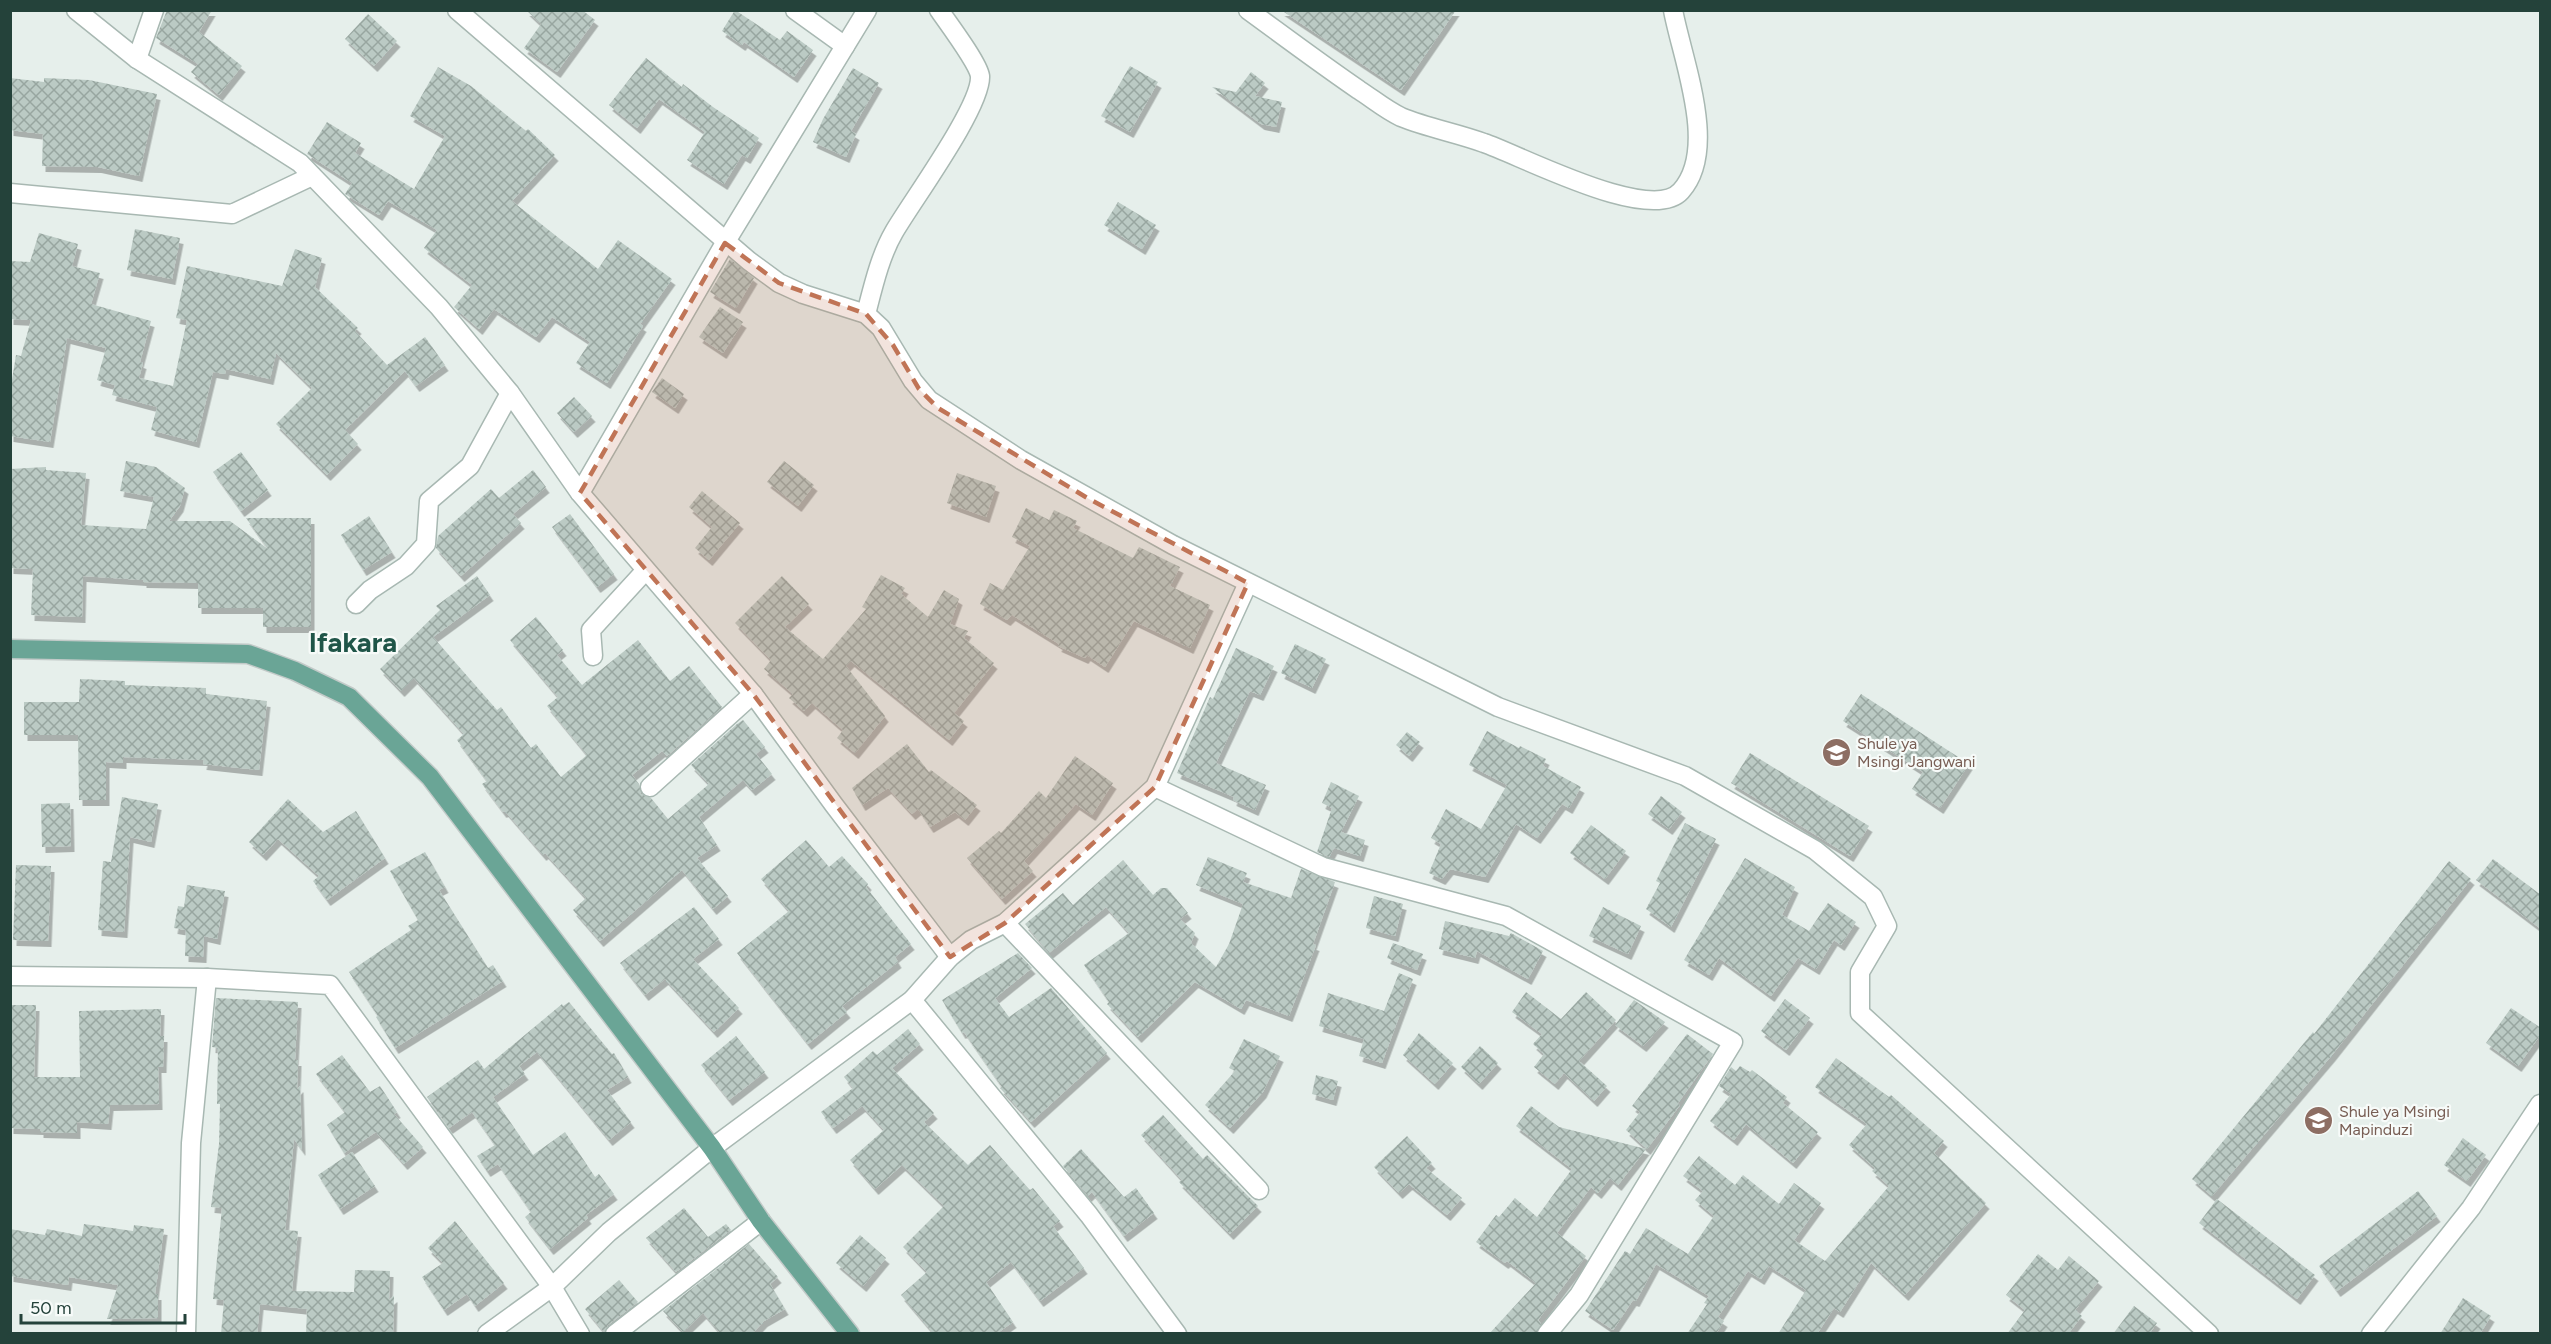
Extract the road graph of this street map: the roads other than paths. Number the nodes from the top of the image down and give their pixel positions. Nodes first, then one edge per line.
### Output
1 (76, 10) edge
2 (154, 10) edge
3 (457, 10) edge
4 (795, 10) edge
5 (867, 10) edge
6 (939, 10) edge
7 (1248, 10) edge
8 (1673, 10) edge
9 (845, 46) junction
10 (137, 59) junction
11 (312, 176) junction
12 (10, 193) edge
13 (725, 243) junction
14 (866, 314) junction
15 (510, 393) junction
16 (580, 493) junction
17 (645, 571) junction
18 (1248, 583) junction
19 (356, 604) dead end
20 (10, 649) edge
21 (593, 656) dead end
22 (753, 694) junction
23 (650, 787) dead end
24 (1155, 787) junction
25 (1005, 923) junction
26 (950, 957) junction
27 (10, 976) edge
28 (207, 978) junction
29 (912, 1000) junction
30 (2541, 1104) edge
31 (711, 1148) junction
32 (1259, 1190) dead end
33 (761, 1221) junction
34 (552, 1287) junction
35 (186, 1334) edge
36 (487, 1334) edge
37 (580, 1334) edge
38 (615, 1334) edge
39 (850, 1334) edge
40 (1177, 1334) edge
41 (1547, 1334) edge
42 (2209, 1334) edge
43 (2371, 1334) edge

1 - 10 street
2 - 10 street
3 - 13 street
4 - 9 street
5 - 9 street
6 - 14 street
7 - 8 street
9 - 13 street
10 - 11 street
11 - 12 street
11 - 15 street
13 - 14 street
13 - 16 street
14 - 18 street
15 - 16 street
15 - 19 street
16 - 17 street
17 - 21 street
17 - 22 street
18 - 24 street
18 - 42 street
20 - 31 main road
22 - 23 street
22 - 26 street
24 - 25 street
24 - 41 street
25 - 26 street
25 - 32 street
26 - 29 street
27 - 28 street
28 - 34 street
28 - 35 street
29 - 31 street
29 - 40 street
30 - 43 street
31 - 33 main road
31 - 34 street
33 - 38 street
33 - 39 main road
34 - 36 street
34 - 37 street

